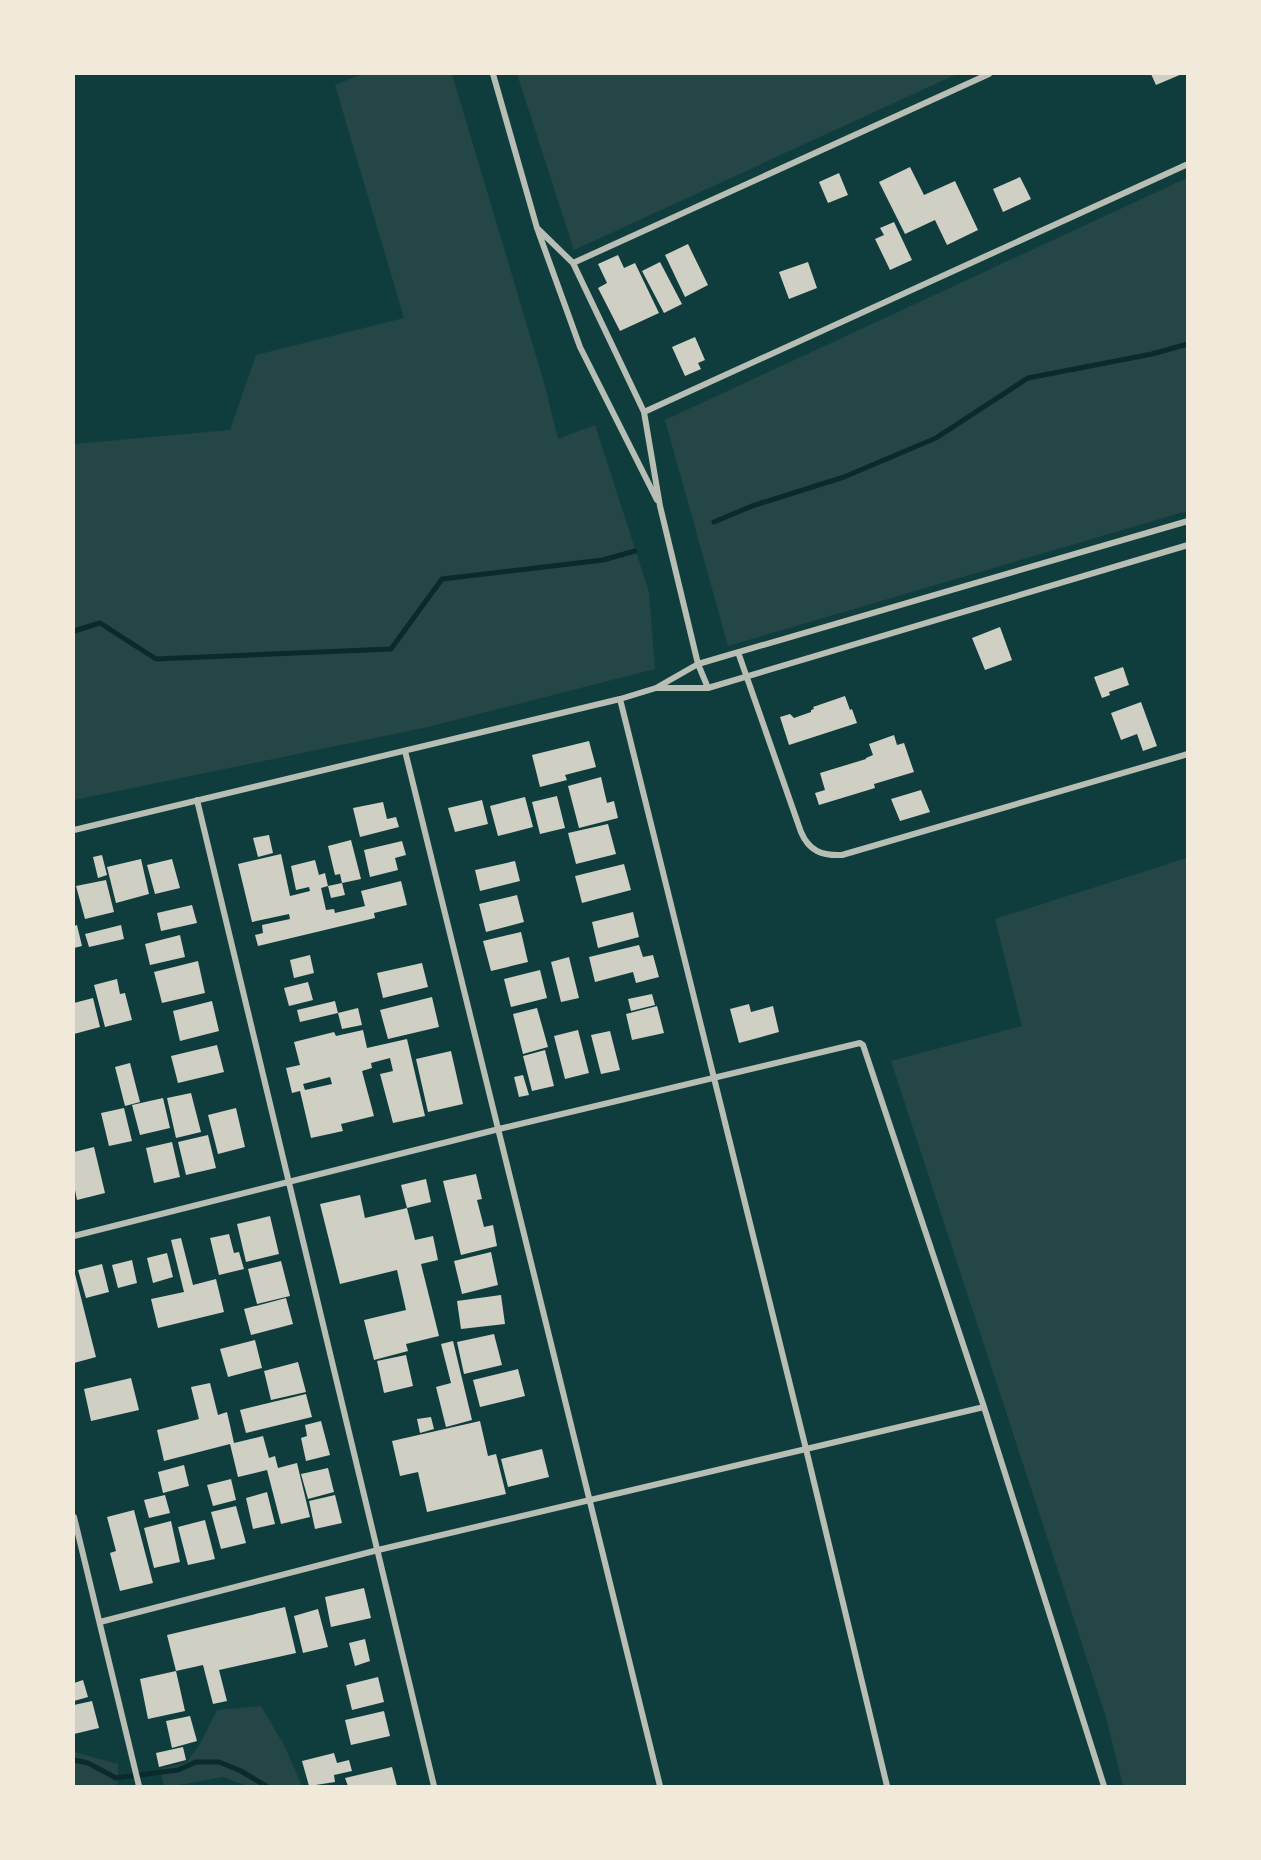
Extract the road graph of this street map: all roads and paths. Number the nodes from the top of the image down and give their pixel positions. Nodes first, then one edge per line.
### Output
1 (493, 74) edge
2 (989, 74) edge
3 (1188, 164) edge
4 (537, 228) junction
5 (573, 263) junction
6 (644, 412) junction
7 (660, 506) junction
8 (1188, 521) edge
9 (1188, 544) edge
10 (738, 652) junction
11 (699, 664) junction
12 (746, 676) junction
13 (656, 688) junction
14 (708, 688) junction
15 (620, 699) junction
16 (405, 752) junction
17 (1188, 754) edge
18 (197, 800) junction
19 (74, 830) edge
20 (713, 1078) junction
21 (499, 1129) junction
22 (290, 1183) junction
23 (74, 1236) edge
24 (984, 1407) junction
25 (806, 1449) junction
26 (590, 1501) junction
27 (74, 1517) edge
28 (378, 1550) junction
29 (100, 1622) junction
30 (139, 1786) edge
31 (434, 1786) edge
32 (660, 1786) edge
33 (887, 1786) edge
34 (1104, 1786) edge

1 - 4 street
2 - 5 street
3 - 6 street
4 - 5 street
4 - 7 street
5 - 6 street
6 - 7 street
7 - 11 street
8 - 10 street
9 - 12 street
10 - 11 street
10 - 12 street
11 - 13 street
11 - 14 street
12 - 14 street
12 - 17 street
13 - 14 street
13 - 15 street
15 - 16 street
15 - 20 street
16 - 18 street
16 - 21 street
18 - 19 street
18 - 22 street
20 - 21 street
20 - 24 street
20 - 25 street
21 - 22 street
21 - 26 street
22 - 23 street
22 - 28 street
24 - 25 street
24 - 34 street
25 - 26 street
25 - 33 street
26 - 28 street
26 - 32 street
27 - 29 street
28 - 29 street
28 - 31 street
29 - 30 street

